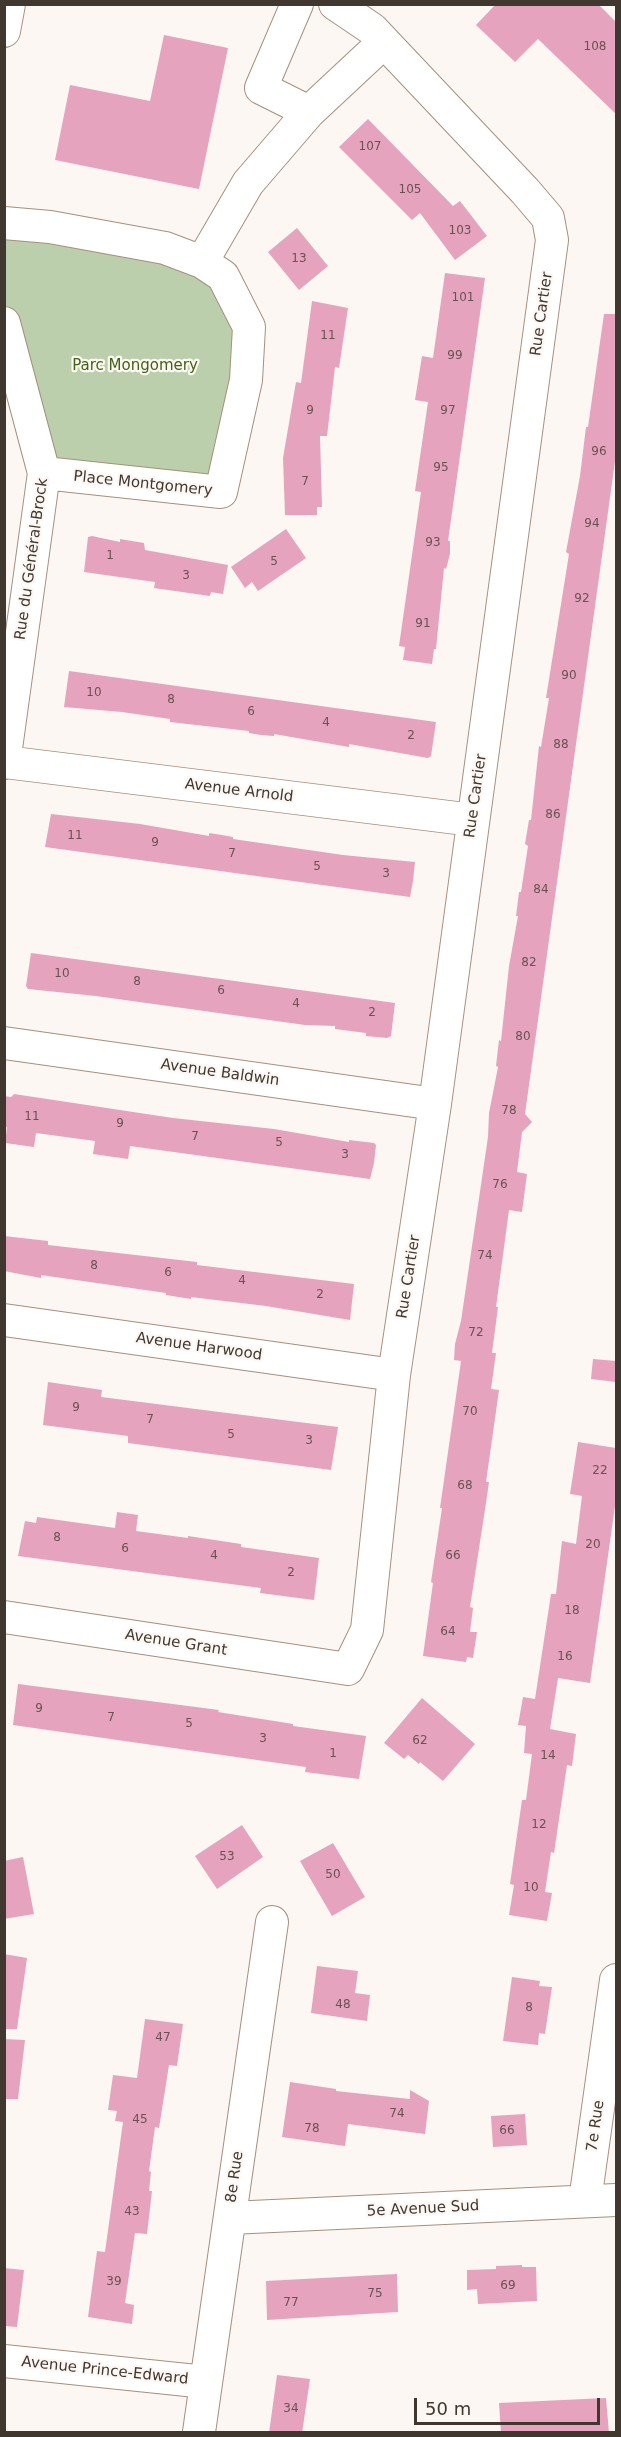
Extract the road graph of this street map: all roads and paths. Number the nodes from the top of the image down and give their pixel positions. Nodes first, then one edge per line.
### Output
1 (9, 4) edge
2 (297, 4) edge
3 (335, 4) edge
4 (4, 31) edge
5 (384, 42) junction
6 (309, 112) junction
7 (4, 223) edge
8 (202, 261) junction
9 (4, 323) edge
10 (44, 473) junction
11 (4, 762) edge
12 (473, 820) junction
13 (4, 1043) edge
14 (435, 1104) junction
15 (4, 1320) edge
16 (394, 1375) junction
17 (4, 1617) edge
18 (348, 1669) joint
19 (272, 1922) dead end
20 (616, 1980) edge
21 (616, 2200) edge
22 (585, 2201) junction
23 (230, 2218) junction
24 (4, 2361) edge
25 (206, 2382) junction
26 (199, 2433) edge

1 - 4 street
2 - 6 street
3 - 5 street, Rue Cartier
5 - 6 street
5 - 12 street, Rue Cartier
6 - 8 street
7 - 8 street, Place Montgomery
8 - 10 street, Place Montgomery
9 - 10 street, Rue du Général-Brock
10 - 11 street, Rue du Général-Brock
11 - 12 street, Avenue Arnold
12 - 14 street, Rue Cartier
13 - 14 street, Avenue Baldwin
14 - 16 street, Rue Cartier
15 - 16 street, Avenue Harwood
16 - 18 street, Rue Cartier
17 - 18 street, Avenue Grant
19 - 23 street, 8e Rue
20 - 22 street, 7e Rue
21 - 22 street, 5e Avenue Sud
22 - 23 street, 5e Avenue Sud
23 - 25 street, 8e Rue
24 - 25 street, Avenue Prince-Edward
25 - 26 street, 8e Rue

